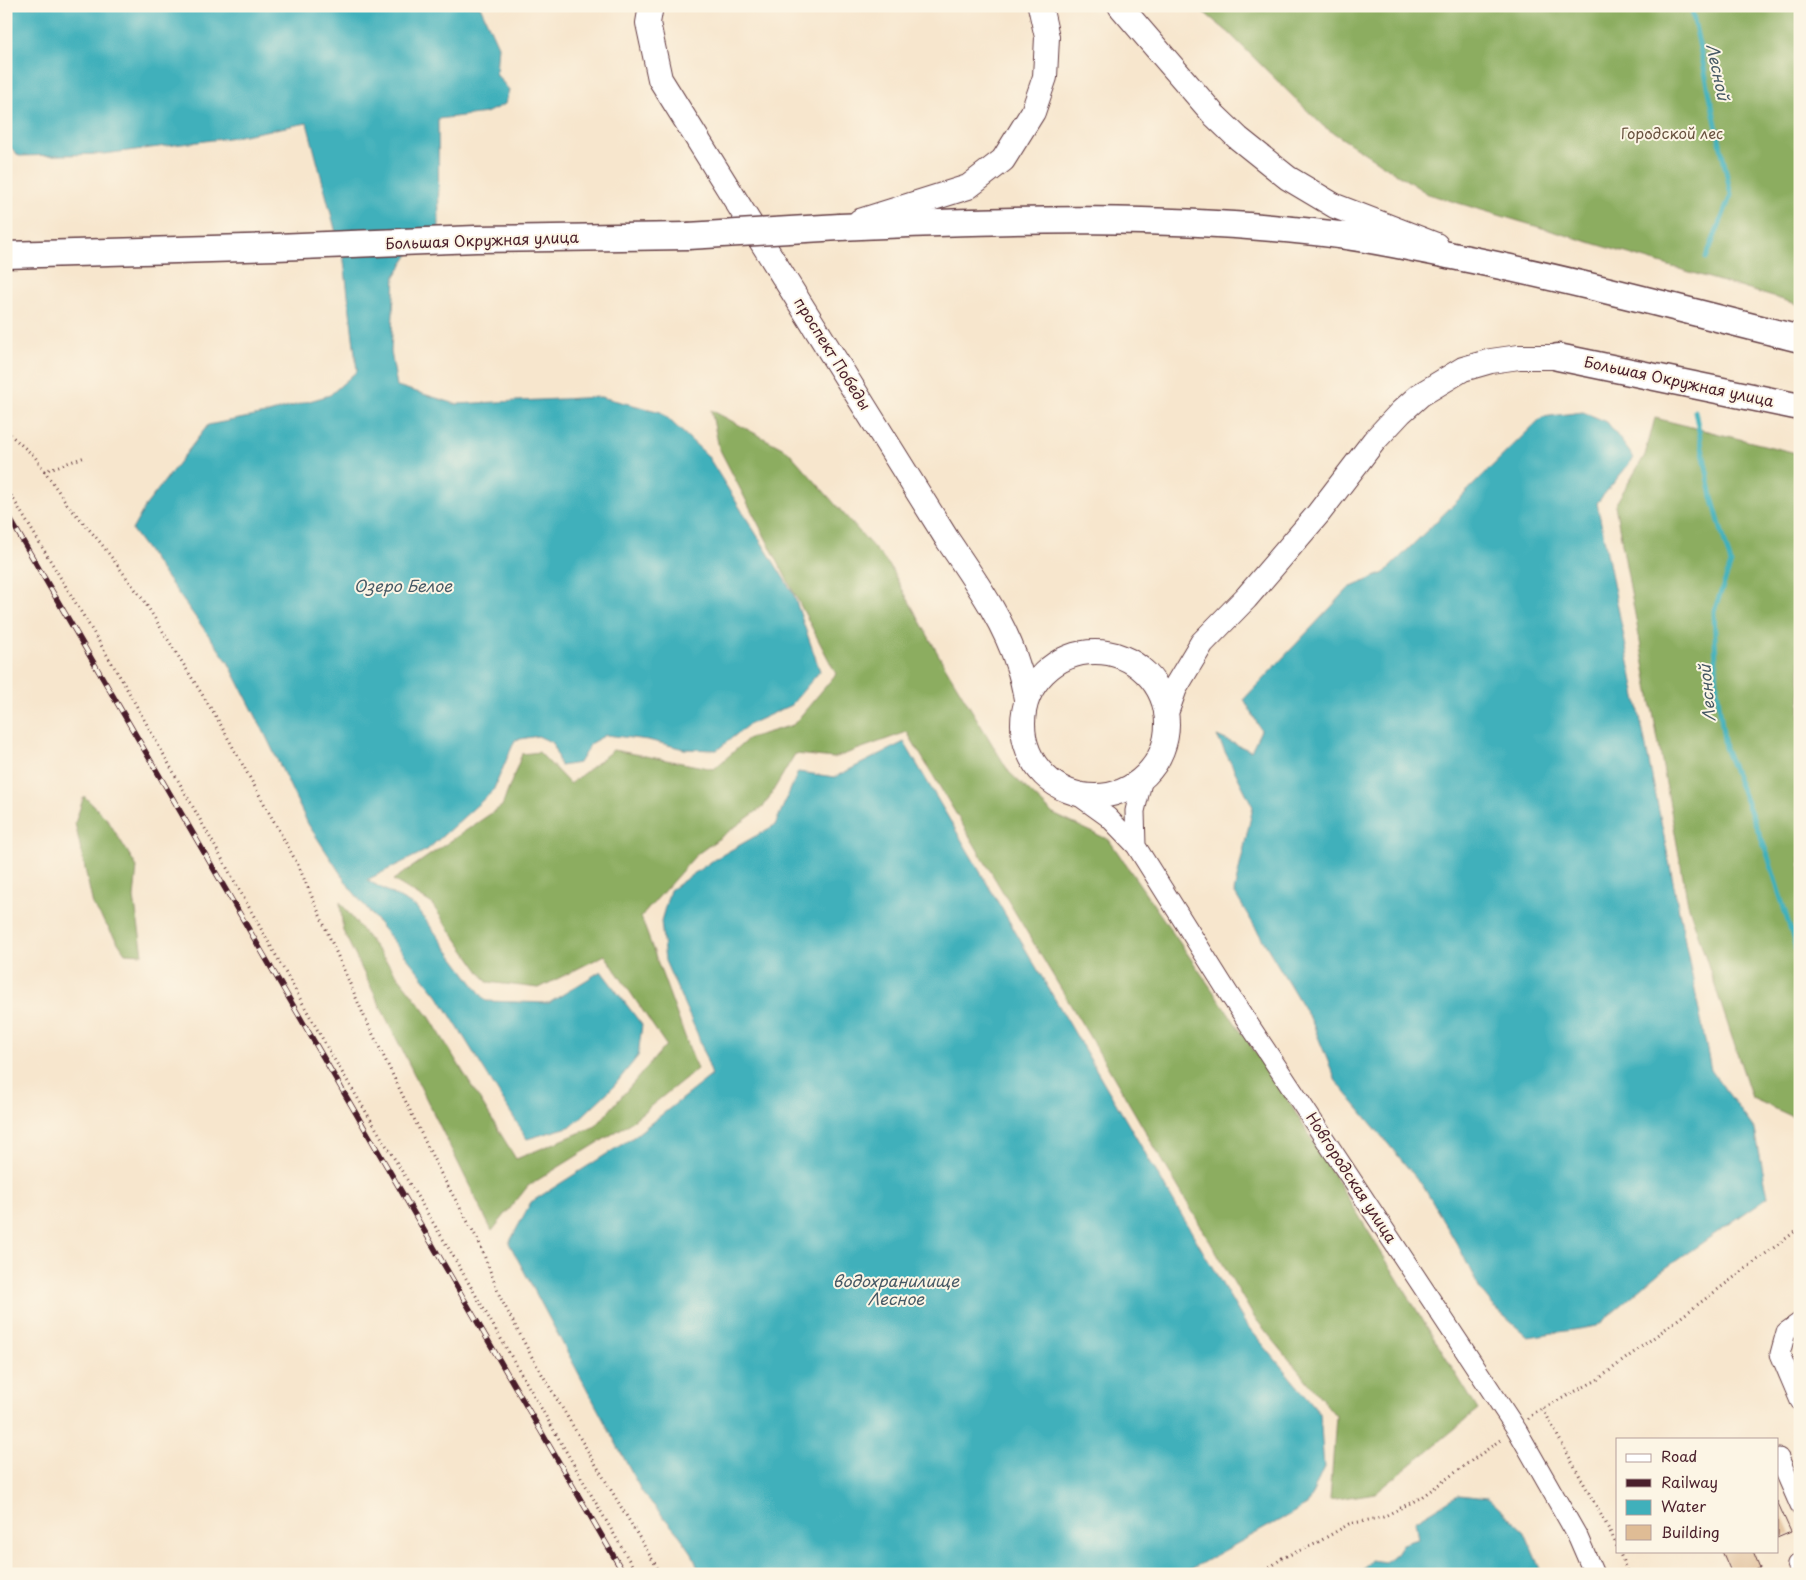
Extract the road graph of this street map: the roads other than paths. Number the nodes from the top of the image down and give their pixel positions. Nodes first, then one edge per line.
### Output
1 (650, 6) edge
2 (1040, 6) edge
3 (1120, 6) edge
4 (840, 227) junction
5 (6, 255) edge
6 (1509, 267) junction
7 (1800, 339) edge
8 (1558, 357) joint
9 (1800, 406) edge
10 (1026, 700) junction
11 (1166, 713) junction
12 (1143, 778) junction
13 (1076, 794) junction
14 (1136, 846) junction
15 (1800, 1322) edge
16 (1800, 1401) edge
17 (1779, 1458) dead end
18 (1800, 1506) edge
19 (1800, 1563) edge
20 (1800, 1572) edge
21 (1594, 1574) edge

1 - 10 main road, проспект Победы
2 - 4 main road
3 - 6 main road
4 - 5 highway, Большая Окружная улица, bridge
4 - 6 highway, Большая Окружная улица
6 - 7 highway, Большая Окружная улица
8 - 9 highway, Большая Окружная улица
8 - 11 main road
10 - 11 main road
10 - 13 main road
11 - 12 main road
12 - 13 main road
12 - 14 street
13 - 14 street, Новгородская улица
14 - 21 street, Новгородская улица
15 - 16 street
17 - 18 street
19 - 20 street

